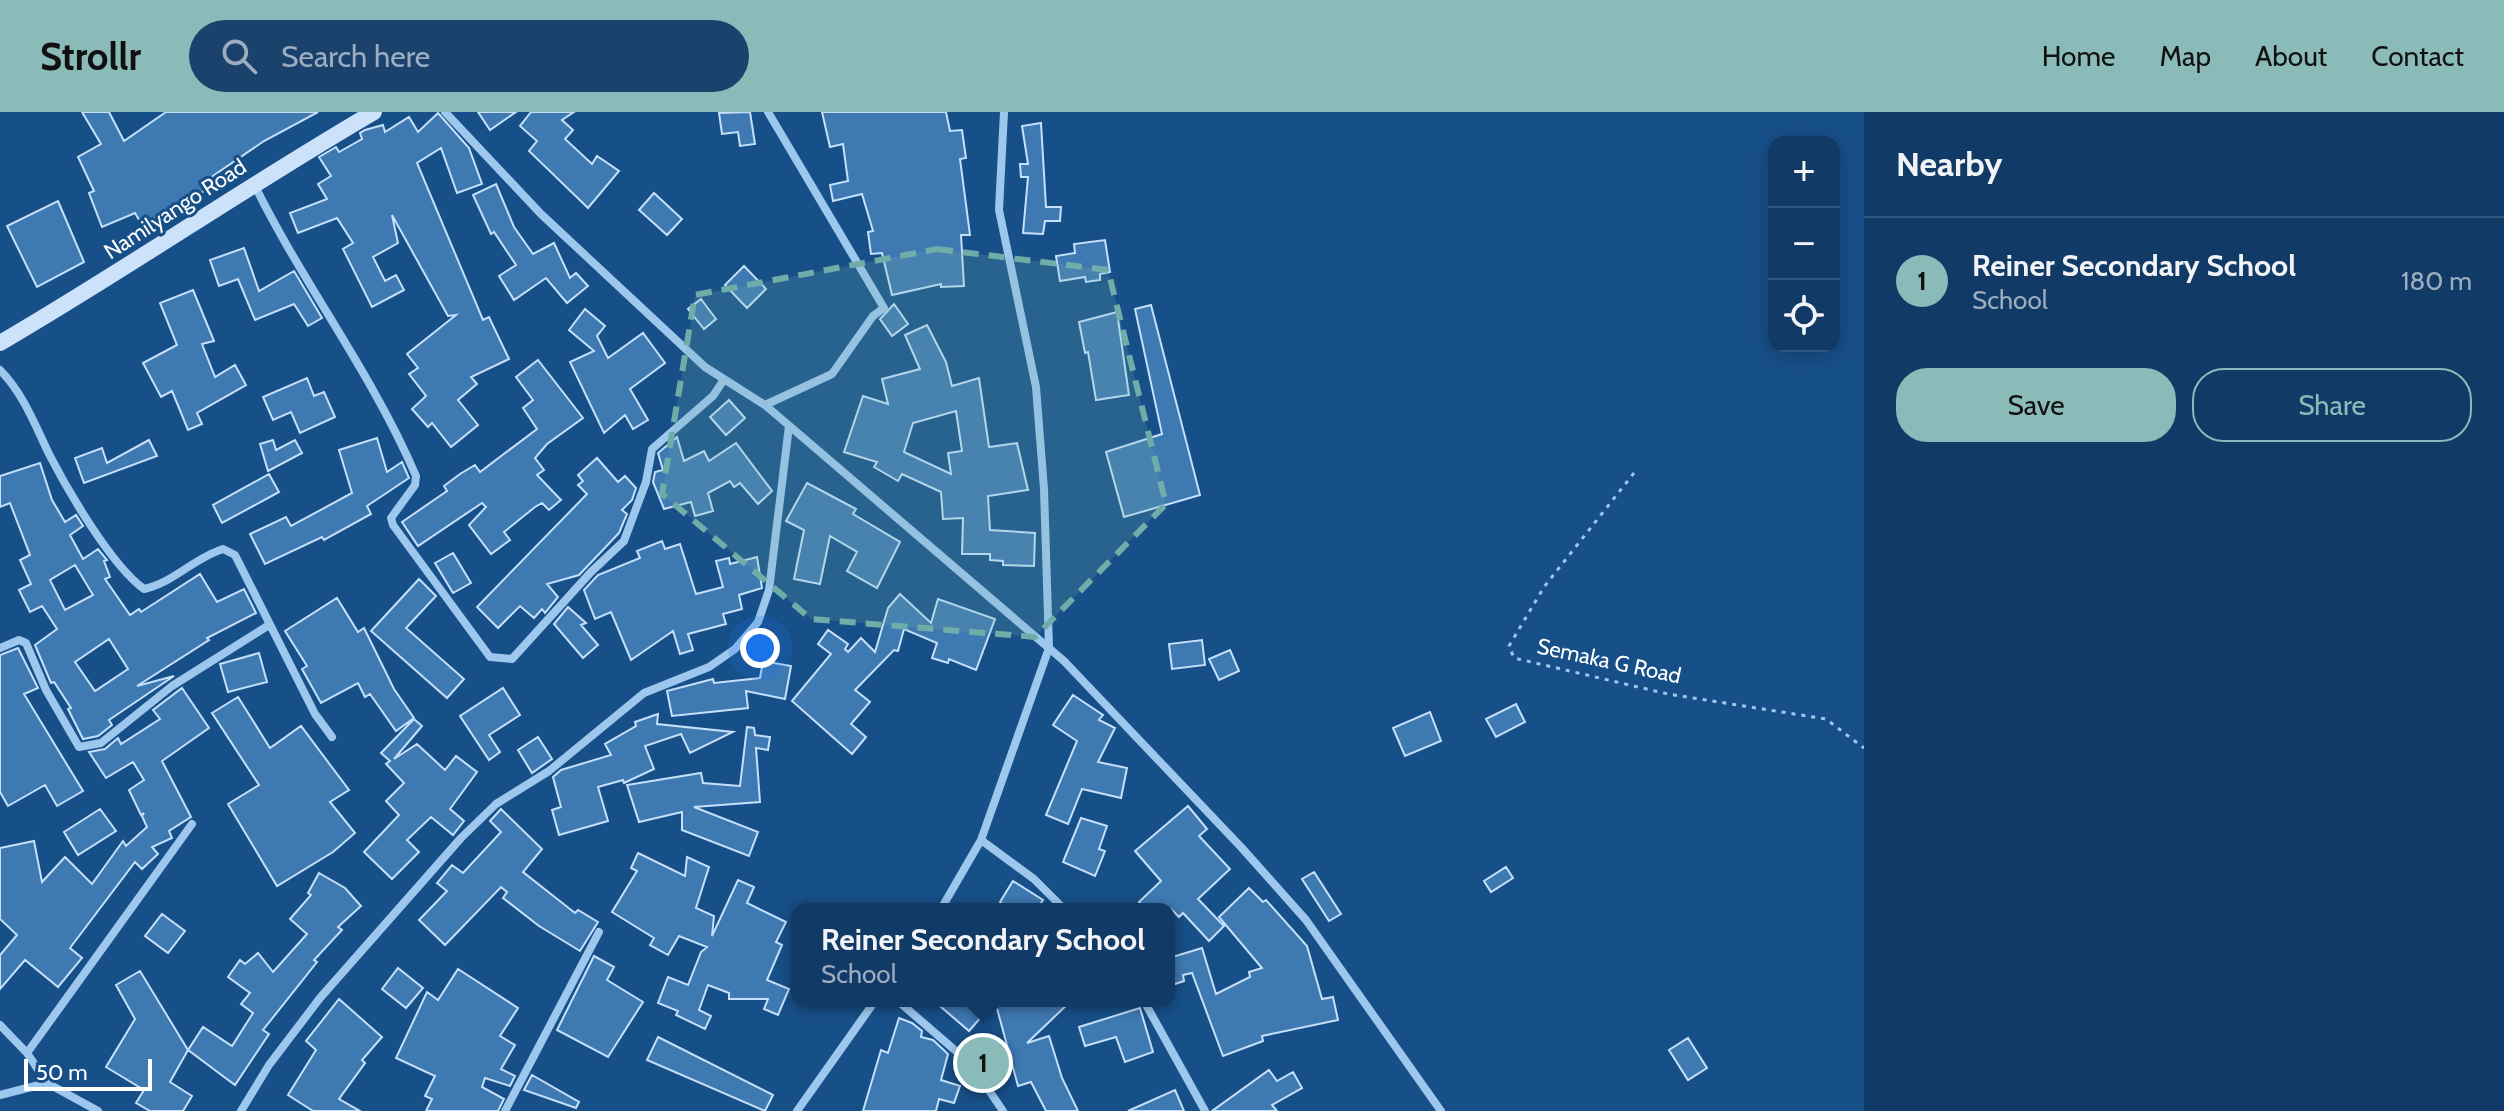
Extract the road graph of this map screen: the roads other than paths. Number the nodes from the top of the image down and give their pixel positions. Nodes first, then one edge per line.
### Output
1 (374, 112) edge
2 (445, 112) edge
3 (768, 112) edge
4 (1004, 112) edge
5 (254, 183) junction
6 (0, 343) edge
7 (0, 370) edge
8 (723, 381) junction
9 (765, 405) junction
10 (789, 426) junction
11 (269, 625) junction
12 (0, 648) edge
13 (1049, 648) junction
14 (332, 737) dead end
15 (192, 824) dead end
16 (981, 840) junction
17 (944, 903) edge
18 (1058, 903) edge
19 (599, 932) dead end
20 (871, 1007) edge
21 (905, 1007) edge
22 (1147, 1007) edge
23 (0, 1025) edge
24 (27, 1053) junction
25 (47, 1083) junction
26 (0, 1095) edge
27 (98, 1111) edge
28 (241, 1111) edge
29 (505, 1111) edge
30 (797, 1111) edge
31 (1003, 1111) edge
32 (1205, 1111) edge
33 (1441, 1111) edge

1 - 5 main road, Namilyango Road
2 - 8 street
3 - 9 street
4 - 13 street
5 - 6 main road, Namilyango Road
5 - 8 street
7 - 11 street
8 - 9 street
9 - 10 street
10 - 13 street
10 - 28 street
11 - 12 street
11 - 14 street
13 - 16 street
13 - 33 street
15 - 24 street
16 - 17 street
16 - 18 street
19 - 29 street
20 - 30 street
21 - 31 street
22 - 32 street
23 - 24 street
24 - 25 street
25 - 26 street
25 - 27 street

